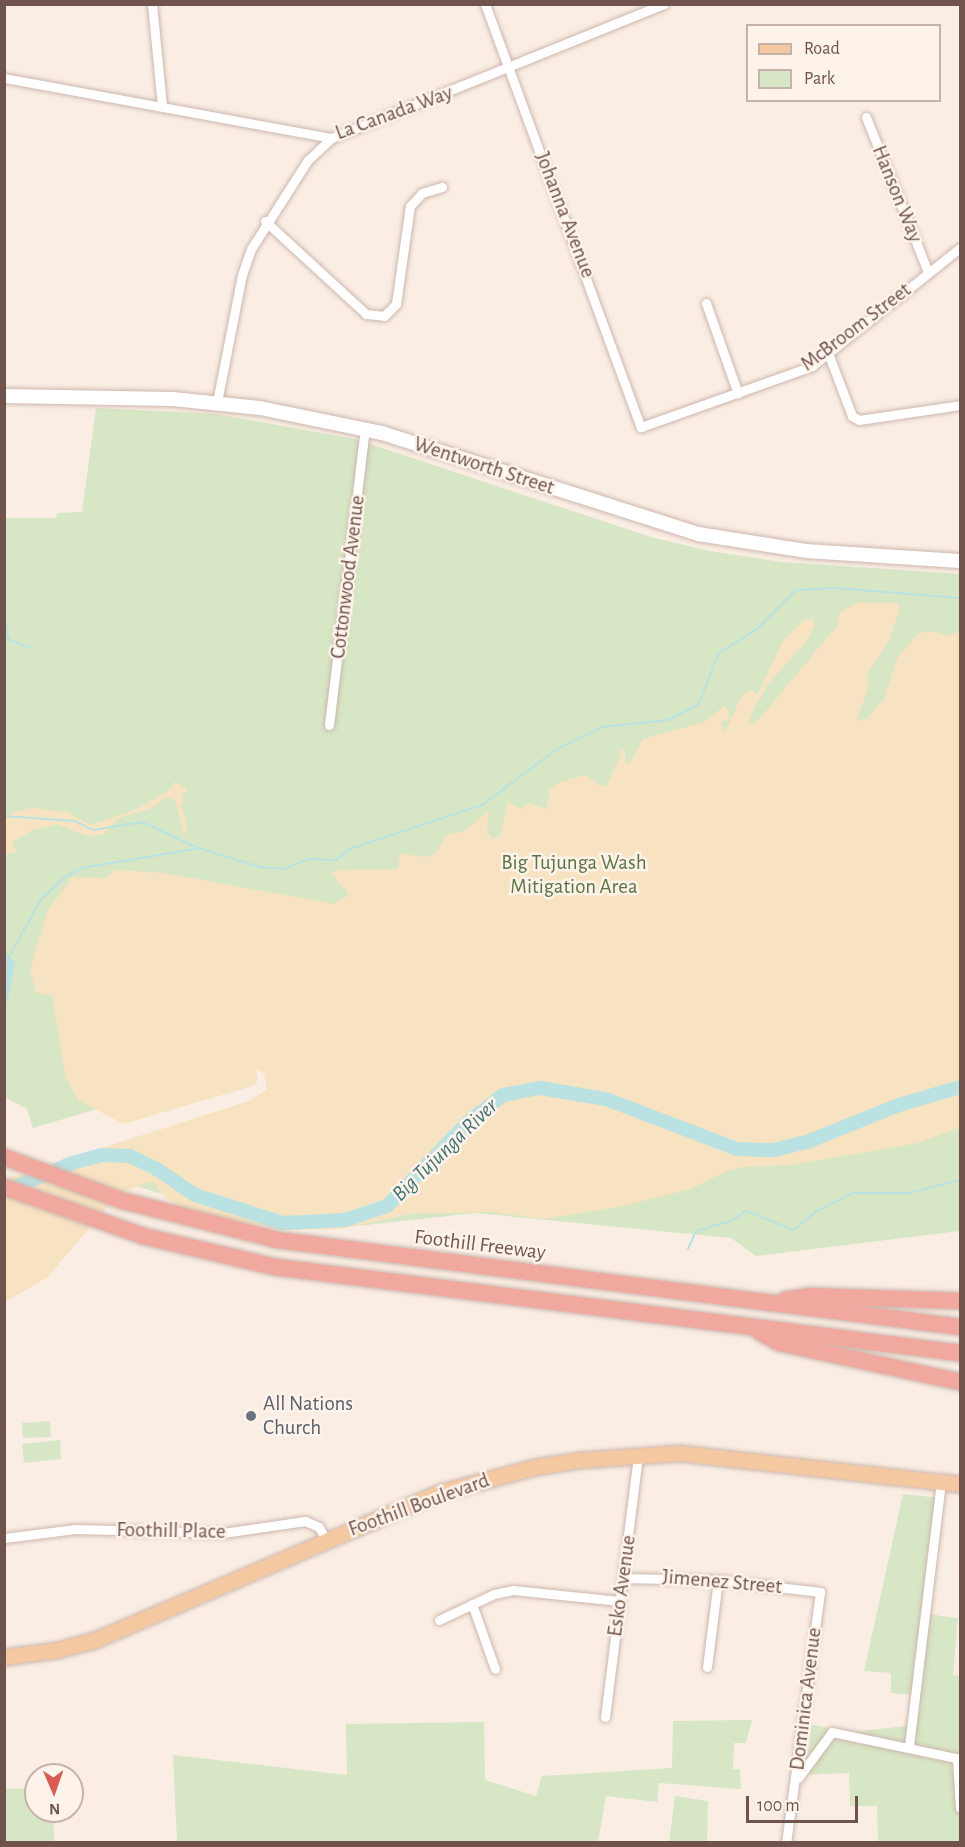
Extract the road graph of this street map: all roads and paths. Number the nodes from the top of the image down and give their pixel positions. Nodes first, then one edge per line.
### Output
1 (152, 4) edge
2 (485, 4) edge
3 (664, 4) edge
4 (510, 69) junction
5 (4, 78) edge
6 (162, 106) junction
7 (867, 117) dead end
8 (332, 138) junction
9 (442, 187) dead end
10 (265, 221) junction
11 (960, 248) edge
12 (928, 272) junction
13 (706, 303) dead end
14 (828, 353) junction
15 (738, 394) junction
16 (4, 396) edge
17 (217, 402) junction
18 (960, 405) edge
19 (641, 427) joint
20 (365, 429) junction
21 (960, 561) edge
22 (328, 725) dead end
23 (4, 1157) edge
24 (4, 1187) edge
25 (960, 1301) edge
26 (764, 1303) junction
27 (960, 1327) edge
28 (754, 1328) junction
29 (960, 1353) edge
30 (960, 1382) edge
31 (638, 1454) junction
32 (941, 1482) junction
33 (960, 1484) edge
34 (4, 1538) edge
35 (326, 1540) junction
36 (623, 1578) junction
37 (718, 1580) junction
38 (820, 1592) joint
39 (619, 1601) junction
40 (472, 1604) junction
41 (439, 1620) dead end
42 (4, 1657) edge
43 (707, 1667) dead end
44 (495, 1669) dead end
45 (605, 1717) dead end
46 (909, 1746) junction
47 (959, 1758) edge
48 (796, 1781) junction
49 (960, 1808) edge
50 (786, 1842) edge

1 - 6 street
2 - 4 street, Johanna Avenue
3 - 4 street, La Canada Way
4 - 8 street, La Canada Way
4 - 19 street, Johanna Avenue
5 - 6 street, La Canada Way
6 - 8 street, La Canada Way
7 - 12 street, Hanson Way
8 - 10 street
9 - 10 street
10 - 17 street
11 - 12 street, McBroom Street
12 - 14 street, McBroom Street
13 - 15 street
14 - 15 street, McBroom Street
14 - 18 street
15 - 19 street, McBroom Street
16 - 17 main road, Wentworth Street
17 - 20 main road, Wentworth Street
20 - 21 main road, Wentworth Street
20 - 22 street, Cottonwood Avenue
23 - 26 highway, Foothill Freeway
24 - 28 highway
25 - 26 highway
26 - 27 highway, Foothill Freeway
28 - 29 highway
28 - 30 highway
31 - 32 main road, Foothill Boulevard
31 - 35 main road, Foothill Boulevard
31 - 36 street, Esko Avenue
32 - 33 main road, Foothill Boulevard
32 - 46 street
34 - 35 street, Foothill Place
35 - 42 main road, Foothill Boulevard
36 - 37 street, Jimenez Street
36 - 39 street, Esko Avenue
37 - 38 street, Jimenez Street
37 - 43 street
38 - 48 street, Dominica Avenue
39 - 40 street
39 - 45 street, Esko Avenue
40 - 41 street
40 - 44 street
46 - 47 street
46 - 48 street
47 - 49 street
48 - 50 street, Dominica Avenue

